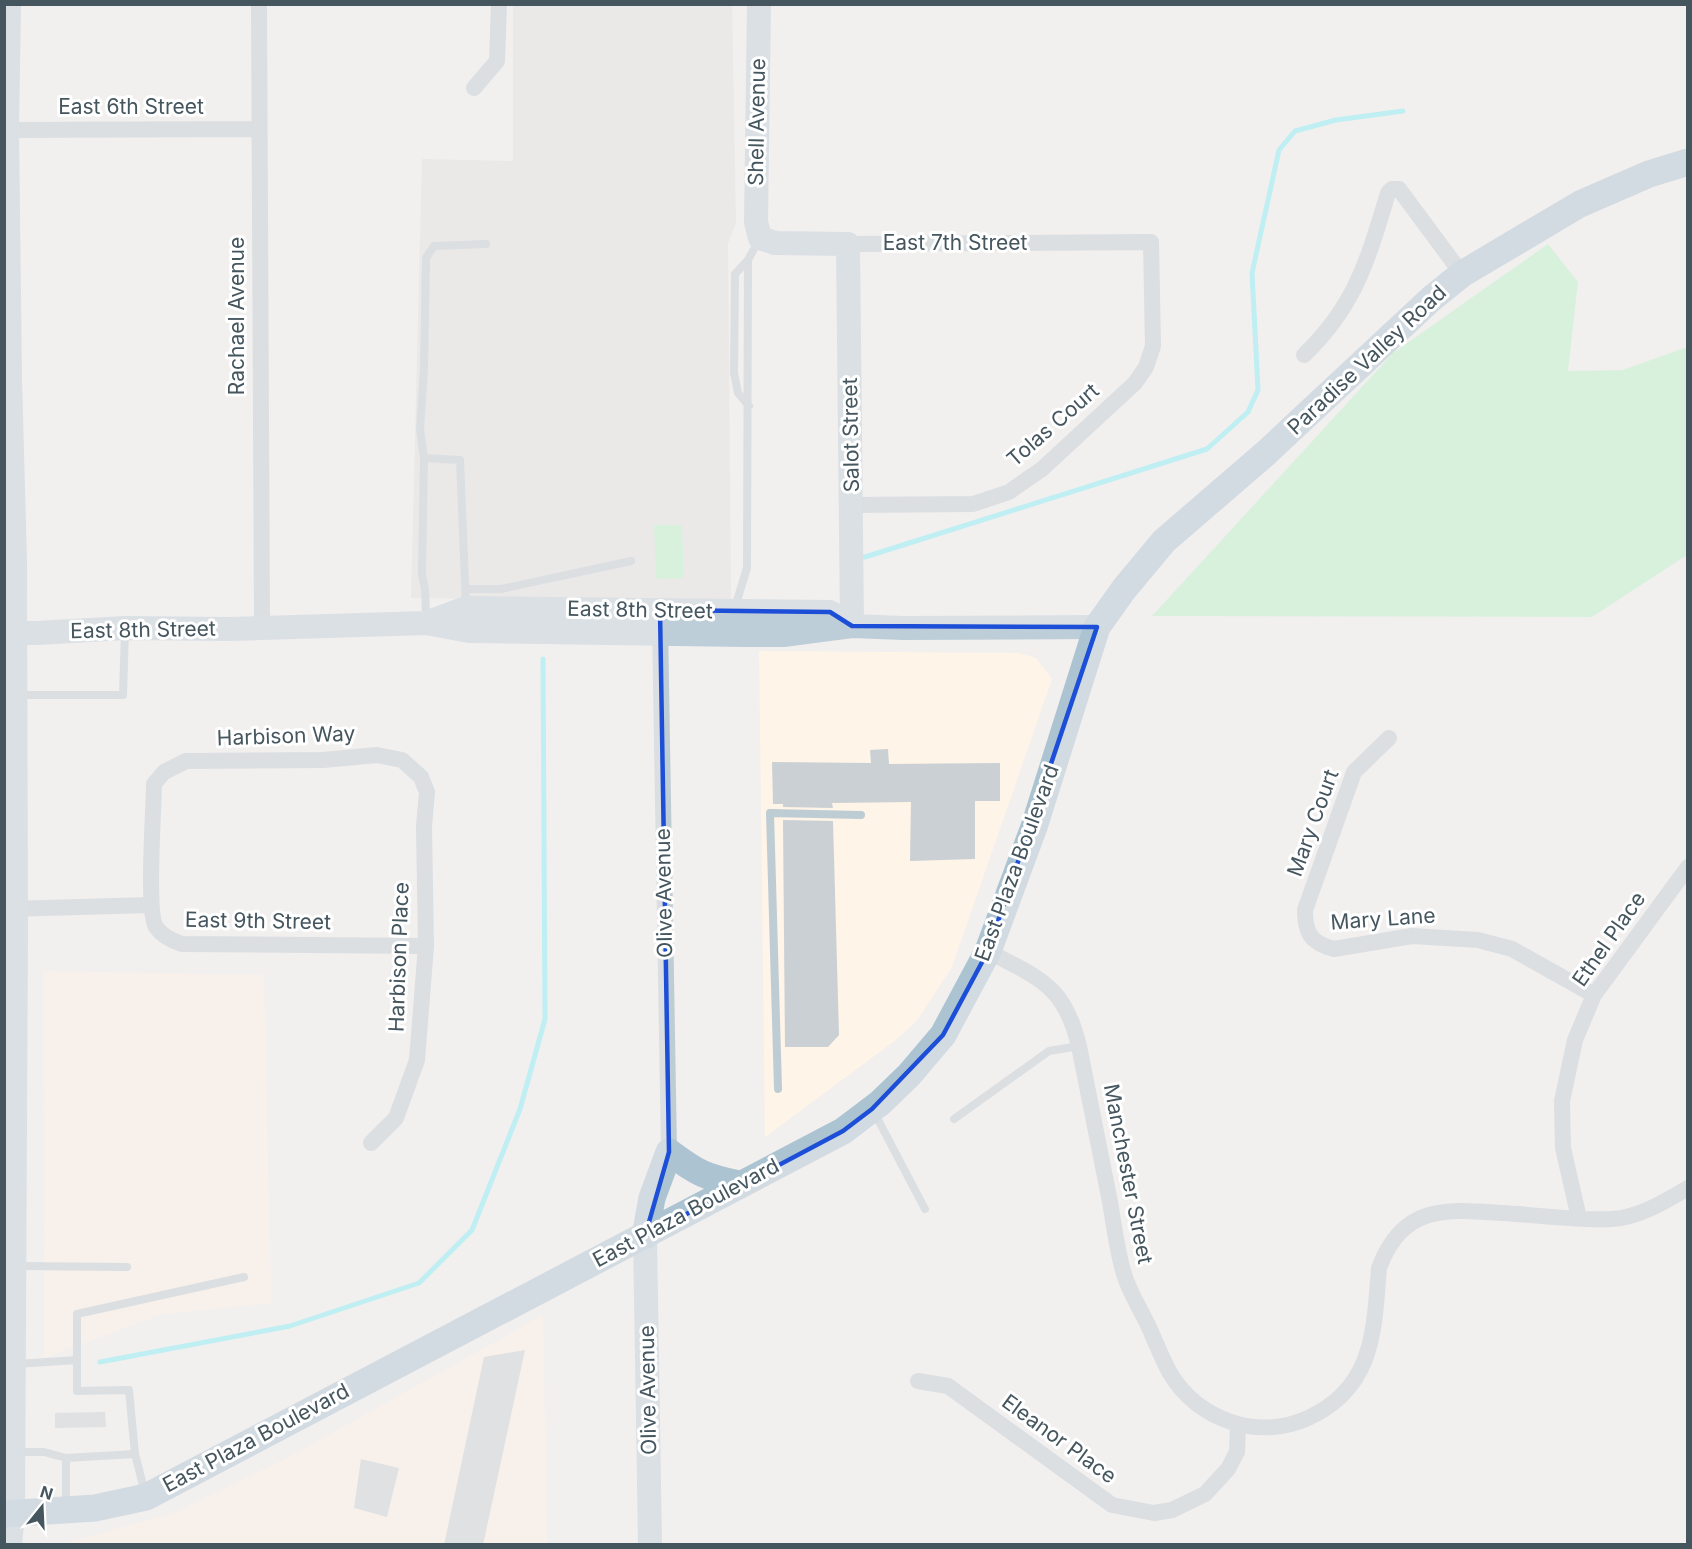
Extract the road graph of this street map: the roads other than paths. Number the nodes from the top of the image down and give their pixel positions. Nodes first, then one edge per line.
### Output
1 (9, 4) edge
2 (259, 4) edge
3 (498, 4) edge
4 (759, 4) edge
5 (474, 88) dead end
6 (258, 129) junction
7 (6, 130) edge
8 (1688, 162) edge
9 (760, 238) junction
10 (1151, 242) joint
11 (486, 244) dead end
12 (848, 244) junction
13 (748, 260) junction
14 (1462, 274) junction
15 (1304, 355) dead end
16 (7, 379) edge
17 (749, 406) junction
18 (424, 458) junction
19 (852, 505) junction
20 (631, 561) dead end
21 (10, 567) edge
22 (466, 598) junction
23 (660, 610) junction
24 (733, 612) junction
25 (426, 623) junction
26 (852, 626) junction
27 (1097, 627) junction
28 (124, 628) junction
29 (262, 628) junction
30 (10, 632) edge
31 (660, 634) junction
32 (11, 691) edge
33 (1389, 738) dead end
34 (409, 765) joint
35 (861, 815) dead end
36 (1688, 867) edge
37 (150, 905) junction
38 (10, 909) edge
39 (1310, 935) joint
40 (426, 946) junction
41 (988, 951) junction
42 (1594, 995) junction
43 (1079, 1046) junction
44 (778, 1089) dead end
45 (10, 1092) edge
46 (872, 1109) junction
47 (954, 1119) dead end
48 (371, 1143) dead end
49 (669, 1152) junction
50 (740, 1184) junction
51 (1688, 1188) edge
52 (926, 1209) dead end
53 (1578, 1218) junction
54 (645, 1236) junction
55 (127, 1267) dead end
56 (10, 1270) edge
57 (244, 1277) dead end
58 (77, 1360) junction
59 (13, 1364) junction
60 (918, 1381) dead end
61 (1238, 1425) junction
62 (13, 1452) junction
63 (135, 1454) junction
64 (66, 1458) junction
65 (146, 1497) junction
66 (66, 1512) junction
67 (9, 1514) edge
68 (10, 1545) edge
69 (650, 1545) edge

1 - 7 main road
2 - 6 street, Rachael Avenue
3 - 5 street
4 - 9 main road, Shell Avenue
6 - 7 street, East 6th Street
6 - 29 street, Rachael Avenue
7 - 16 main road
8 - 14 main road, Paradise Valley Road
9 - 12 main road, East 7th Street
9 - 13 lane
10 - 12 street, East 7th Street
10 - 19 street, Tolas Court
11 - 18 lane
12 - 19 main road, Salot Street
13 - 17 lane
13 - 17 lane
14 - 15 street
14 - 27 main road, Paradise Valley Road
16 - 21 main road
17 - 24 lane
18 - 22 lane
18 - 25 lane
19 - 26 main road, Salot Street
20 - 22 lane
21 - 30 main road
22 - 23 main road, East 8th Street
22 - 25 main road, East 8th Street
23 - 24 main road, East 8th Street
23 - 31 street, Olive Avenue
24 - 26 main road, East 8th Street
25 - 29 main road, East 8th Street
25 - 31 main road, East 8th Street
26 - 27 main road, East 8th Street
26 - 31 main road, East 8th Street
27 - 41 main road, East Plaza Boulevard
28 - 29 main road, East 8th Street
28 - 30 main road, East 8th Street
28 - 32 lane
30 - 32 main road
31 - 49 street, Olive Avenue
32 - 38 main road
33 - 39 street, Mary Court
34 - 37 street, Harbison Way
34 - 40 street, Harbison Place
35 - 44 lane
36 - 42 street, Ethel Place
37 - 38 street
37 - 40 street, East 9th Street
38 - 45 main road
39 - 42 street, Mary Lane
40 - 48 street, Harbison Place
41 - 43 street, Manchester Street
41 - 46 main road, East Plaza Boulevard
42 - 53 street, Ethel Place
43 - 47 lane
43 - 61 street, Manchester Street
45 - 56 main road
46 - 50 main road, East Plaza Boulevard
46 - 52 lane
49 - 50 main road
49 - 54 main road
50 - 54 main road, East Plaza Boulevard
51 - 53 street, Manchester Street
53 - 61 street, Manchester Street
54 - 65 main road, East Plaza Boulevard
54 - 69 main road, Olive Avenue
55 - 56 lane
56 - 59 main road
57 - 58 lane
58 - 59 lane
58 - 63 lane
59 - 62 main road
60 - 61 street, Eleanor Place
62 - 64 lane
62 - 67 main road
63 - 64 lane
63 - 65 lane
64 - 66 lane
65 - 66 main road, East Plaza Boulevard
66 - 67 main road, East Plaza Boulevard
67 - 68 main road

